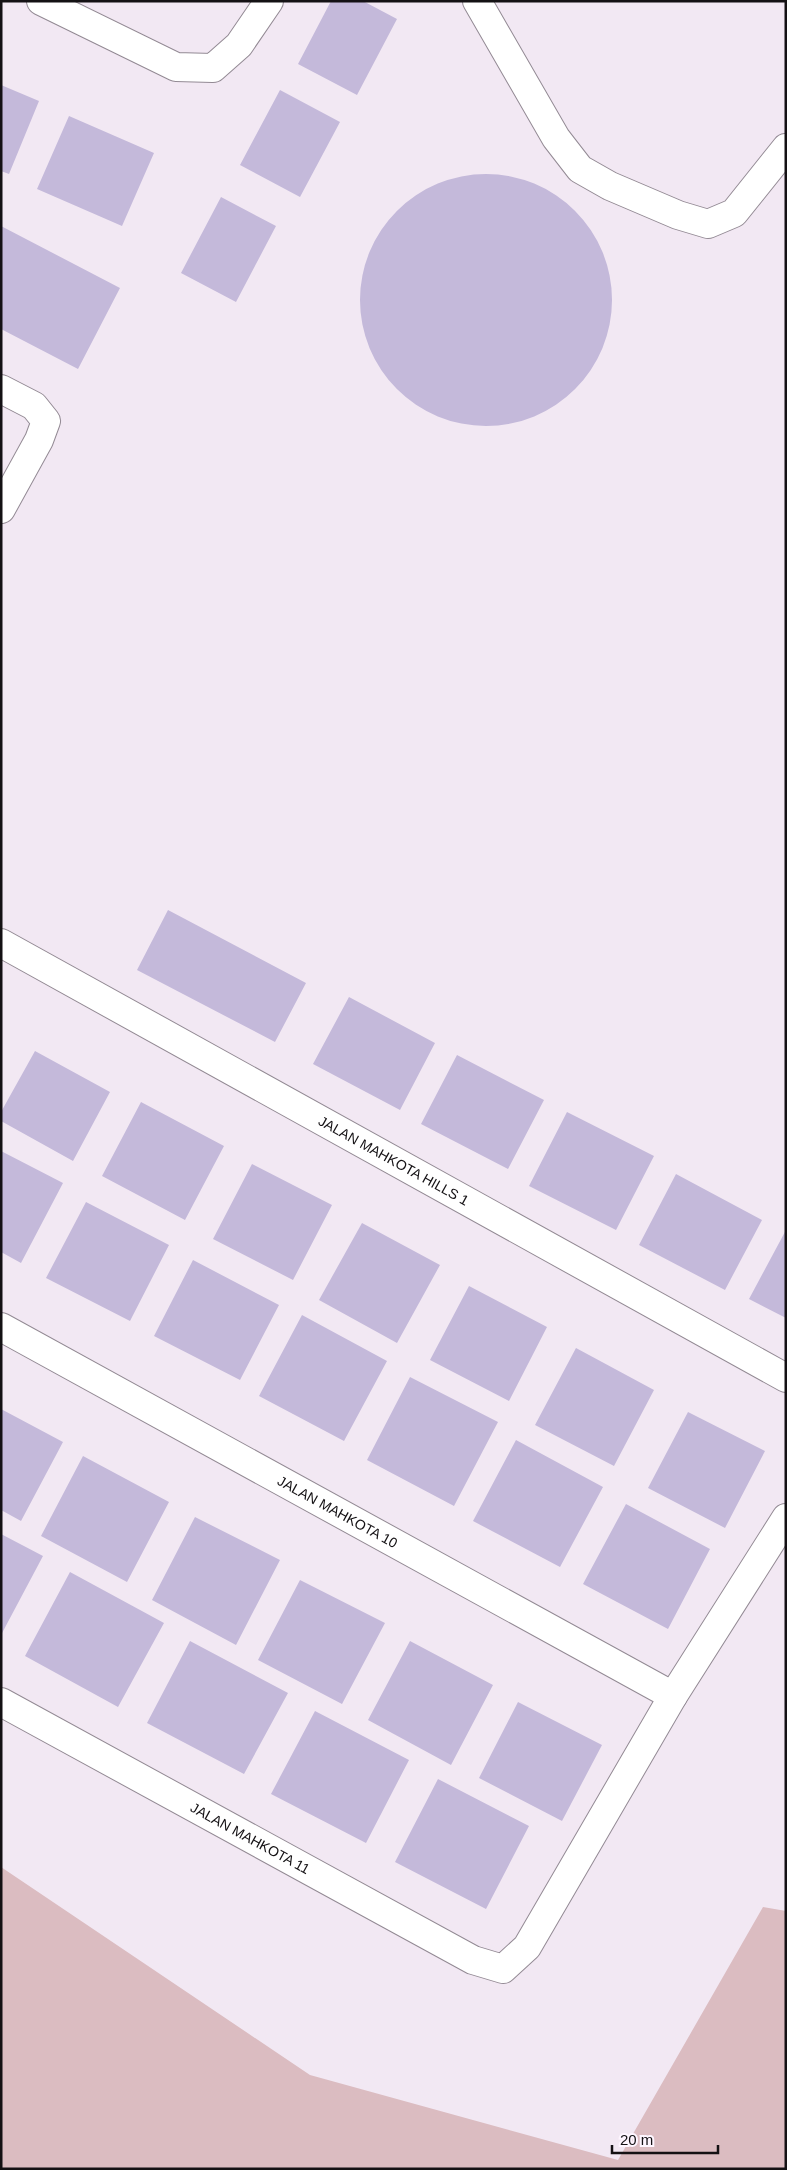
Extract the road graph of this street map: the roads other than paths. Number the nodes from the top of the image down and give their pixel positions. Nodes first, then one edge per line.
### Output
1 (42, 1) edge
2 (270, 1) edge
3 (477, 1) edge
4 (786, 148) edge
5 (1, 389) edge
6 (1, 509) edge
7 (1, 943) edge
8 (1, 1328) edge
9 (786, 1378) edge
10 (786, 1518) edge
11 (673, 1696) junction
12 (1, 1702) edge

1 - 2 street
3 - 4 street
5 - 6 street
7 - 9 street, JALAN MAHKOTA HILLS 1
8 - 11 street, JALAN MAHKOTA 10
10 - 11 street
11 - 12 street, JALAN MAHKOTA 11

